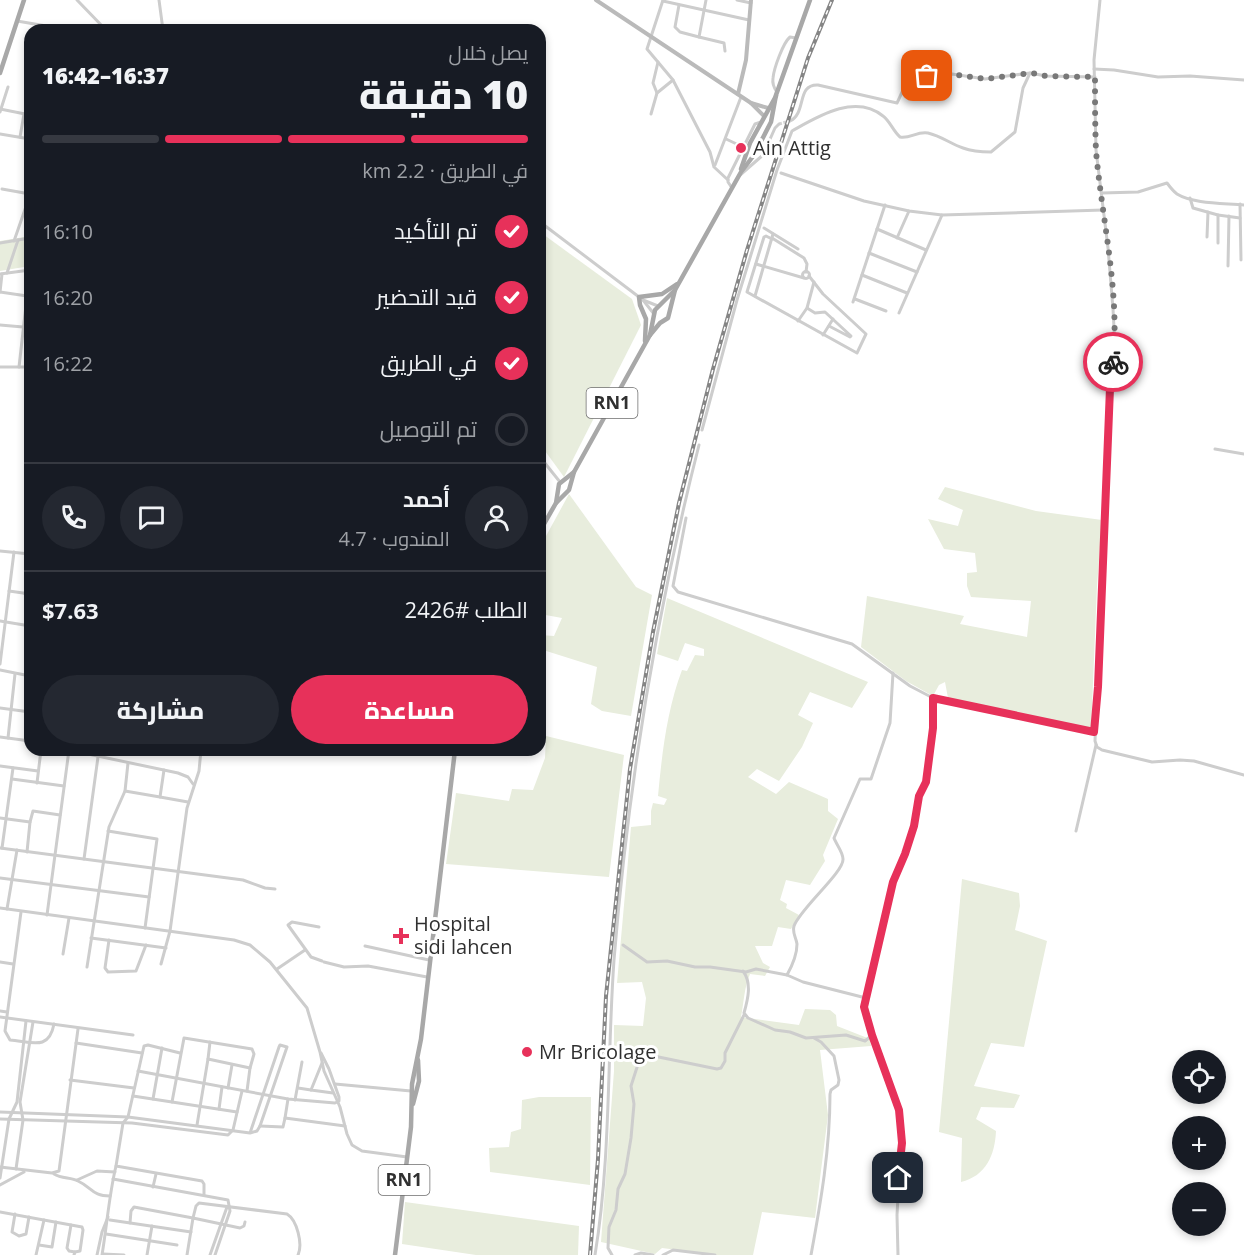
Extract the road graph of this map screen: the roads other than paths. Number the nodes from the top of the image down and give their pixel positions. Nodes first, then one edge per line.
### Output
1 (24, 0) edge
2 (77, 0) edge
3 (159, 0) edge
4 (596, 0) edge
5 (706, 0) edge
6 (737, 0) edge
7 (810, 0) edge
8 (1100, 0) edge
9 (663, 1) edge
10 (751, 1) edge
11 (679, 5) junction
12 (704, 11) junction
13 (751, 20) junction
14 (17, 21) junction
15 (35, 24) edge
16 (100, 24) edge
17 (162, 24) edge
18 (651, 36) junction
19 (699, 37) junction
20 (796, 38) junction
21 (725, 51) dead end
22 (658, 62) junction
23 (1094, 69) junction
24 (0, 73) edge
25 (1030, 73) junction
26 (1095, 77) junction
27 (673, 80) junction
28 (1244, 80) edge
29 (8, 87) dead end
30 (657, 93) junction
31 (777, 94) junction
32 (739, 96) junction
33 (751, 103) junction
34 (768, 108) junction
35 (0, 110) edge
36 (24, 114) joint
37 (651, 114) dead end
38 (764, 115) junction
39 (772, 118) junction
40 (790, 121) dead end
41 (779, 124) dead end
42 (0, 134) edge
43 (20, 137) junction
44 (24, 138) edge
45 (726, 139) junction
46 (746, 148) junction
47 (765, 150) junction
48 (756, 151) junction
49 (714, 166) junction
50 (781, 172) dead end
51 (739, 175) junction
52 (728, 180) junction
53 (732, 188) junction
54 (1, 189) edge
55 (1102, 193) junction
56 (0, 196) edge
57 (24, 196) edge
58 (1191, 198) junction
59 (1242, 205) edge
60 (885, 206) junction
61 (1104, 210) junction
62 (909, 211) junction
63 (1208, 213) junction
64 (942, 215) junction
65 (1218, 215) junction
66 (24, 216) edge
67 (1228, 216) junction
68 (1240, 218) junction
69 (546, 227) edge
70 (764, 228) dead end
71 (877, 229) junction
72 (772, 237) junction
73 (1207, 237) dead end
74 (897, 238) junction
75 (24, 239) edge
76 (16, 240) junction
77 (0, 243) edge
78 (1218, 243) dead end
79 (798, 249) dead end
80 (926, 250) junction
81 (869, 253) junction
82 (1241, 260) dead end
83 (756, 264) junction
84 (764, 266) junction
85 (1228, 266) dead end
86 (24, 271) edge
87 (806, 272) junction
88 (917, 272) junction
89 (3, 274) edge
90 (861, 274) junction
91 (809, 276) junction
92 (804, 278) junction
93 (814, 282) junction
94 (680, 283) junction
95 (675, 290) junction
96 (0, 292) edge
97 (907, 293) junction
98 (24, 296) edge
99 (755, 297) junction
100 (641, 298) junction
101 (659, 306) junction
102 (807, 308) junction
103 (669, 311) junction
104 (886, 311) dead end
105 (899, 313) dead end
106 (654, 315) junction
107 (24, 319) edge
108 (833, 319) junction
109 (663, 321) junction
110 (798, 321) junction
111 (0, 325) edge
112 (829, 326) junction
113 (23, 327) junction
114 (650, 335) junction
115 (823, 335) junction
116 (645, 343) junction
117 (0, 367) edge
118 (19, 367) junction
119 (24, 367) edge
120 (702, 430) dead end
121 (699, 445) dead end
122 (1215, 449) dead end
123 (1244, 454) edge
124 (546, 464) edge
125 (574, 472) junction
126 (562, 482) junction
127 (570, 485) junction
128 (559, 490) junction
129 (565, 493) junction
130 (556, 503) junction
131 (686, 518) dead end
132 (546, 520) edge
133 (0, 551) edge
134 (14, 552) junction
135 (24, 553) edge
136 (9, 591) junction
137 (24, 594) edge
138 (0, 621) edge
139 (6, 621) junction
140 (24, 625) edge
141 (0, 664) edge
142 (0, 670) edge
143 (893, 673) junction
144 (15, 674) junction
145 (24, 675) edge
146 (933, 698) junction
147 (0, 708) edge
148 (11, 710) junction
149 (24, 711) edge
150 (1094, 732) junction
151 (0, 737) edge
152 (8, 738) junction
153 (24, 740) edge
154 (1096, 745) junction
155 (40, 756) edge
156 (68, 756) edge
157 (94, 756) edge
158 (200, 756) edge
159 (454, 756) edge
160 (98, 757) junction
161 (128, 763) junction
162 (0, 766) edge
163 (13, 768) junction
164 (164, 770) junction
165 (38, 771) junction
166 (1244, 775) edge
167 (12, 779) junction
168 (37, 783) junction
169 (193, 784) junction
170 (63, 786) junction
171 (124, 791) junction
172 (160, 797) junction
173 (189, 802) junction
174 (60, 815) junction
175 (0, 818) edge
176 (6, 819) junction
177 (30, 822) junction
178 (108, 831) junction
179 (1076, 831) dead end
180 (1, 848) edge
181 (17, 850) junction
182 (27, 852) junction
183 (54, 854) junction
184 (84, 859) junction
185 (102, 861) junction
186 (154, 868) junction
187 (179, 871) junction
188 (0, 879) edge
189 (12, 880) junction
190 (51, 884) junction
191 (275, 889) dead end
192 (97, 892) junction
193 (149, 897) junction
194 (0, 908) edge
195 (7, 909) junction
196 (21, 912) junction
197 (47, 915) junction
198 (69, 918) junction
199 (93, 921) junction
200 (319, 927) dead end
201 (145, 928) junction
202 (170, 931) junction
203 (91, 938) junction
204 (109, 940) junction
205 (146, 945) junction
206 (623, 945) dead end
207 (365, 946) dead end
208 (166, 948) junction
209 (305, 950) junction
210 (63, 954) dead end
211 (429, 960) junction
212 (0, 962) edge
213 (161, 963) dead end
214 (13, 964) junction
215 (87, 967) dead end
216 (277, 969) junction
217 (743, 971) junction
218 (786, 975) junction
219 (427, 977) junction
220 (866, 998) junction
221 (0, 1011) edge
222 (7, 1012) junction
223 (744, 1015) junction
224 (0, 1017) edge
225 (7, 1018) junction
226 (26, 1021) junction
227 (33, 1022) junction
228 (54, 1024) junction
229 (78, 1029) junction
230 (133, 1035) dead end
231 (872, 1035) junction
232 (822, 1037) junction
233 (814, 1038) junction
234 (23, 1041) junction
235 (30, 1042) junction
236 (210, 1042) junction
237 (76, 1043) junction
238 (824, 1046) junction
239 (162, 1048) junction
240 (320, 1052) junction
241 (142, 1053) junction
242 (180, 1053) junction
243 (208, 1059) junction
244 (302, 1062) dead end
245 (322, 1063) junction
246 (232, 1065) junction
247 (250, 1068) junction
248 (138, 1071) junction
249 (157, 1076) junction
250 (176, 1079) junction
251 (70, 1080) junction
252 (335, 1083) junction
253 (203, 1084) junction
254 (297, 1087) junction
255 (135, 1088) junction
256 (222, 1088) junction
257 (228, 1088) junction
258 (311, 1090) junction
259 (242, 1091) junction
260 (247, 1091) junction
261 (414, 1092) junction
262 (263, 1094) junction
263 (333, 1094) junction
264 (133, 1096) junction
265 (270, 1096) junction
266 (153, 1099) junction
267 (288, 1099) junction
268 (295, 1100) junction
269 (172, 1102) junction
270 (338, 1103) junction
271 (199, 1107) junction
272 (219, 1109) junction
273 (0, 1112) edge
274 (13, 1112) junction
275 (237, 1112) junction
276 (22, 1113) junction
277 (66, 1115) junction
278 (128, 1117) junction
279 (285, 1118) junction
280 (0, 1119) edge
281 (9, 1119) junction
282 (23, 1120) junction
283 (66, 1120) junction
284 (123, 1123) junction
285 (196, 1126) junction
286 (260, 1126) junction
287 (345, 1126) junction
288 (210, 1127) junction
289 (233, 1130) junction
290 (209, 1133) junction
291 (250, 1133) junction
292 (407, 1157) junction
293 (116, 1166) junction
294 (1, 1167) edge
295 (16, 1169) junction
296 (26, 1171) junction
297 (115, 1172) junction
298 (52, 1173) junction
299 (156, 1174) junction
300 (0, 1178) edge
301 (113, 1179) junction
302 (77, 1180) junction
303 (0, 1185) edge
304 (153, 1187) junction
305 (204, 1195) junction
306 (111, 1196) junction
307 (229, 1205) junction
308 (0, 1212) edge
309 (15, 1214) junction
310 (29, 1217) junction
311 (109, 1217) junction
312 (193, 1218) junction
313 (44, 1220) junction
314 (56, 1222) junction
315 (244, 1222) dead end
316 (130, 1223) junction
317 (71, 1225) junction
318 (223, 1225) junction
319 (152, 1226) junction
320 (191, 1232) junction
321 (106, 1234) junction
322 (149, 1240) junction
323 (39, 1245) junction
324 (177, 1245) dead end
325 (74, 1254) edge
326 (36, 1255) edge
327 (97, 1255) edge
328 (103, 1255) edge
329 (124, 1255) edge
330 (147, 1255) edge
331 (188, 1255) edge
332 (210, 1255) edge
333 (215, 1255) edge
334 (298, 1255) edge
335 (395, 1255) edge
336 (595, 1255) edge
337 (612, 1255) edge
338 (635, 1255) edge
339 (653, 1255) edge
340 (663, 1255) edge
341 (715, 1255) edge
342 (811, 1255) edge
343 (898, 1255) edge

1 - 14 main road
2 - 16 street
3 - 17 street
4 - 18 street
5 - 12 street
6 - 10 street
7 - 20 main road
8 - 23 street
9 - 11 street
9 - 18 street
10 - 13 street
11 - 12 street
11 - 19 street
12 - 13 street
12 - 19 street
13 - 32 street
14 - 15 street
14 - 24 main road
18 - 22 street
18 - 32 street
19 - 21 street
20 - 31 main road
20 - 31 street
22 - 27 street
22 - 30 street
23 - 26 street
23 - 28 street
25 - 26 street
25 - 40 street
25 - 120 street
26 - 55 street
27 - 30 street
27 - 49 street
29 - 35 street
30 - 37 street
31 - 34 main road
31 - 39 main road
32 - 33 street
32 - 45 street
33 - 34 street
33 - 38 street
34 - 38 main road
35 - 36 street
36 - 43 street
38 - 39 main road
38 - 46 main road
39 - 48 main road
41 - 47 street
42 - 43 street
43 - 44 street
45 - 46 street
45 - 49 street
46 - 48 main road
46 - 51 main road
46 - 52 street
47 - 48 street
47 - 51 street
48 - 51 main road
49 - 52 street
50 - 60 street
51 - 53 main road
52 - 53 street
53 - 94 main road
54 - 56 street
54 - 57 street
55 - 58 street
55 - 61 street
58 - 59 street
58 - 63 street
59 - 68 street
60 - 62 street
60 - 71 street
61 - 64 street
61 - 150 street
62 - 64 street
62 - 74 street
63 - 65 street
63 - 73 street
64 - 80 street
65 - 67 street
65 - 78 street
66 - 76 street
67 - 68 street
67 - 85 street
68 - 82 street
69 - 100 street
70 - 72 street
71 - 74 street
71 - 81 street
72 - 79 street
72 - 83 street
72 - 84 street
72 - 87 street
74 - 80 street
75 - 76 street
76 - 77 street
76 - 89 street
80 - 88 street
81 - 88 street
81 - 90 street
83 - 84 street
83 - 99 street
84 - 92 street
84 - 99 street
86 - 89 street
87 - 91 street
87 - 92 street
88 - 97 street
89 - 96 street
90 - 97 street
90 - 104 street
91 - 92 street
91 - 93 street
93 - 102 street
93 - 115 street
94 - 95 main road
94 - 100 main road
95 - 101 main road
95 - 103 main road
96 - 98 street
97 - 105 street
99 - 110 street
100 - 101 street
100 - 106 street
100 - 116 main road
101 - 103 main road
101 - 106 main road
102 - 108 street
102 - 110 street
103 - 109 main road
106 - 109 main road
106 - 114 main road, RN1
107 - 113 street
108 - 112 street
108 - 112 street
109 - 114 main road, RN1
110 - 115 street
111 - 113 street
112 - 115 street
113 - 118 street
114 - 116 main road, RN1
116 - 125 main road, RN1
117 - 118 street
118 - 119 street
121 - 336 street
122 - 123 street
124 - 126 street
125 - 126 main road, RN1
125 - 127 main road, RN1
126 - 127 main road
126 - 128 main road
127 - 129 main road
128 - 129 main road
128 - 130 main road
129 - 130 main road
130 - 132 main road
131 - 143 street
133 - 134 street
134 - 135 street
134 - 136 street
136 - 137 street
136 - 139 street
138 - 139 street
139 - 140 street
139 - 141 street
142 - 144 street
143 - 146 street
143 - 218 street
144 - 145 street
144 - 148 street
146 - 150 street
146 - 220 street
147 - 148 street
148 - 149 street
148 - 152 street
150 - 154 street
151 - 152 street
152 - 153 street
154 - 166 street
154 - 179 street
155 - 165 street
156 - 170 street
157 - 160 street
158 - 169 street
159 - 211 main road, RN1
160 - 161 street
160 - 184 street
161 - 164 street
161 - 171 street
162 - 163 street
163 - 165 street
163 - 167 street
164 - 169 street
164 - 172 street
165 - 168 street
167 - 168 street
167 - 176 street
168 - 170 street
169 - 173 street
170 - 174 street
171 - 172 street
171 - 178 street
172 - 173 street
173 - 187 street
174 - 177 street
174 - 183 street
175 - 176 street
176 - 177 street
176 - 180 street
177 - 182 street
178 - 185 street
178 - 186 street
180 - 181 street
181 - 182 street
181 - 189 street
182 - 183 street
183 - 184 street
183 - 190 street
184 - 185 street
185 - 186 street
185 - 192 street
186 - 187 street
186 - 193 street
187 - 191 street
187 - 202 street
188 - 189 street
189 - 190 street
189 - 195 street
190 - 192 street
190 - 197 street
192 - 193 street
192 - 199 street
193 - 201 street
194 - 195 street
195 - 196 street
196 - 197 street
196 - 214 street
197 - 198 street
198 - 199 street
198 - 210 street
199 - 201 street
199 - 203 street
200 - 209 street
201 - 202 street
202 - 208 street
202 - 216 street
203 - 204 street
203 - 215 street
204 - 205 street
204 - 205 street
205 - 208 street
206 - 217 street
207 - 211 street
208 - 213 street
209 - 216 street
209 - 219 street
211 - 219 main road, RN1
212 - 214 street
214 - 222 street
216 - 240 street
217 - 218 street
217 - 223 street
218 - 220 street
219 - 261 main road, RN1
220 - 231 street
221 - 222 street
222 - 225 street
223 - 233 street
223 - 337 street
224 - 225 street
225 - 226 street
225 - 234 street
226 - 227 street
226 - 234 street
227 - 228 street
227 - 235 street
228 - 229 street
228 - 235 street
229 - 230 street
229 - 237 street
231 - 232 street
231 - 343 street
232 - 233 street
232 - 238 street
233 - 238 street
234 - 235 street
234 - 274 street
235 - 276 street
236 - 242 street
236 - 243 street
236 - 247 street
237 - 241 street
237 - 251 street
238 - 342 street
239 - 241 street
239 - 242 street
239 - 249 street
240 - 245 street
240 - 252 street
241 - 248 street
242 - 250 street
243 - 246 street
243 - 253 street
244 - 254 street
245 - 258 street
245 - 263 street
246 - 247 street
246 - 257 street
247 - 260 street
248 - 249 street
248 - 255 street
249 - 250 street
249 - 266 street
250 - 253 street
250 - 269 street
251 - 255 street
251 - 277 street
252 - 261 street
252 - 270 street
253 - 256 street
253 - 271 street
254 - 258 street
254 - 268 street
255 - 264 street
256 - 257 street
256 - 272 street
257 - 259 street
258 - 263 street
259 - 260 street
259 - 275 street
260 - 262 street
261 - 292 main road, RN1
262 - 265 street
262 - 265 street
262 - 291 street
263 - 270 street
264 - 266 street
264 - 278 street
265 - 267 street
265 - 286 street
266 - 269 street
267 - 268 street
267 - 279 street
268 - 270 street
269 - 271 street
270 - 287 street
271 - 272 street
271 - 285 street
272 - 275 street
273 - 274 street
274 - 276 street
274 - 281 street
275 - 289 street
276 - 277 street
276 - 282 street
277 - 278 street
277 - 283 street
278 - 284 street
278 - 285 street
279 - 286 street
279 - 287 street
280 - 281 street
281 - 282 street
281 - 294 street
282 - 283 street
282 - 295 street
283 - 284 street
283 - 298 street
284 - 290 street
284 - 293 street
285 - 288 street
286 - 291 street
287 - 292 street
288 - 289 street
288 - 290 street
289 - 290 street
289 - 291 street
292 - 335 main road, RN1
293 - 297 street
293 - 299 street
294 - 295 street
294 - 300 street
295 - 296 street
296 - 298 street
296 - 303 street
297 - 301 street
297 - 302 street
298 - 302 street
299 - 304 street
299 - 305 street
301 - 304 street
301 - 306 street
302 - 306 street
304 - 305 street
305 - 307 street
306 - 311 street
307 - 312 street
307 - 318 street
307 - 334 street
308 - 309 street
309 - 310 street
309 - 310 street
310 - 313 street
311 - 316 street
311 - 321 street
311 - 327 street
312 - 316 street
312 - 318 street
312 - 320 street
313 - 314 street
313 - 323 street
314 - 317 street
314 - 323 street
315 - 318 street
316 - 319 street
317 - 325 street
317 - 325 street
318 - 332 street
318 - 333 street
319 - 320 street
319 - 322 street
320 - 331 street
321 - 322 street
321 - 328 street
322 - 324 street
322 - 330 street
323 - 326 street
328 - 329 street
338 - 339 street
340 - 341 street

